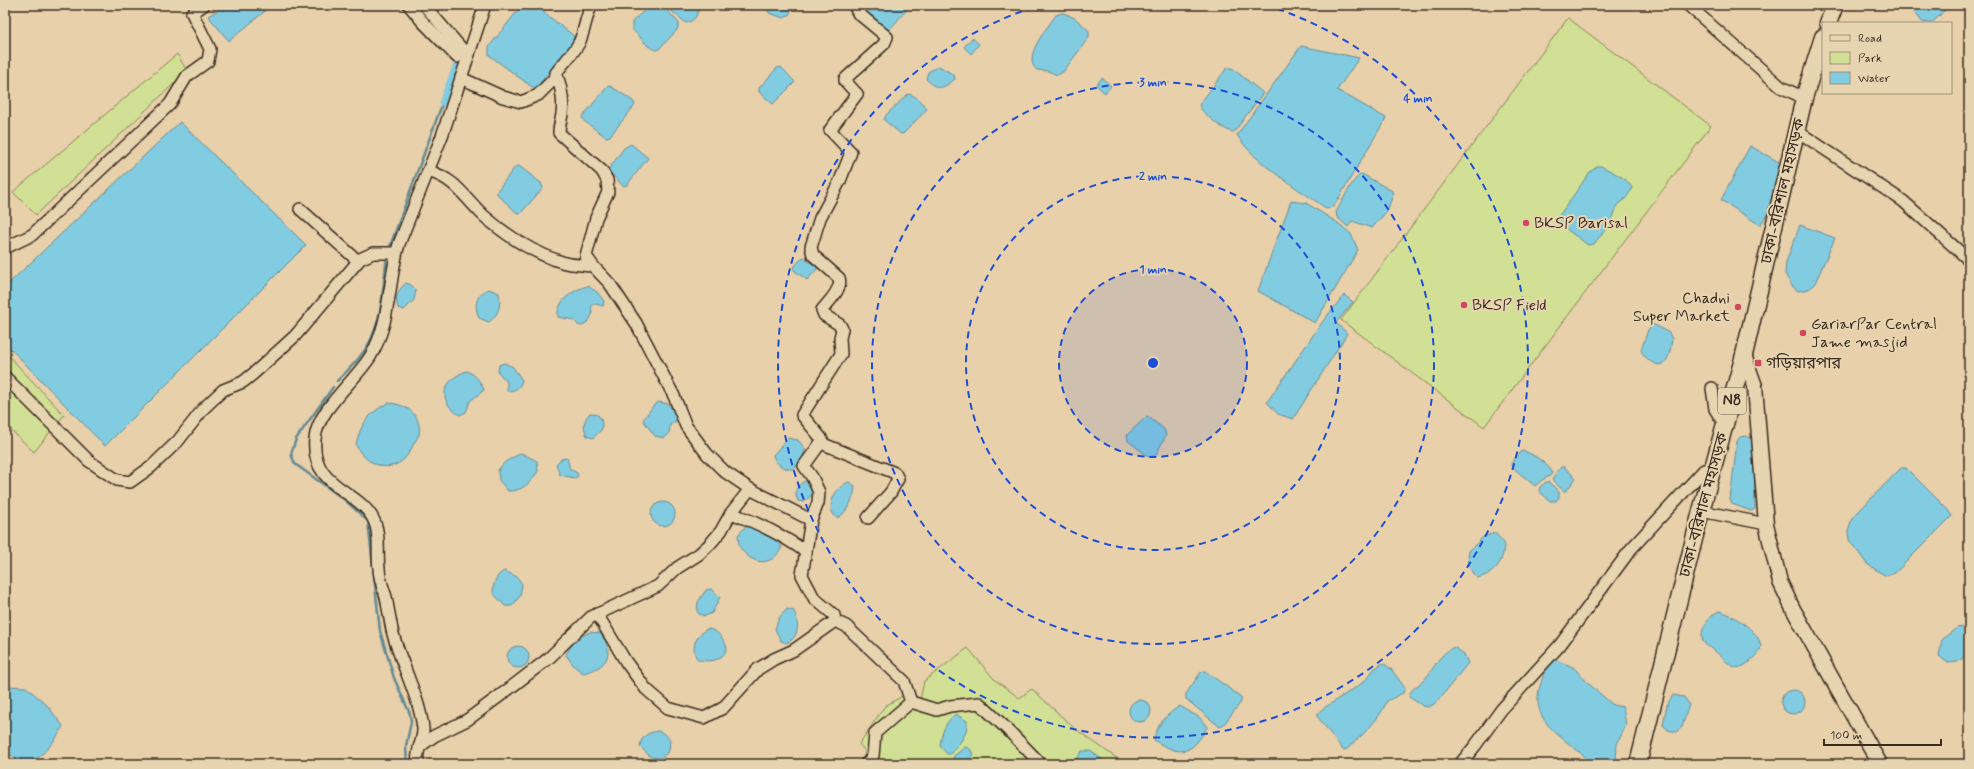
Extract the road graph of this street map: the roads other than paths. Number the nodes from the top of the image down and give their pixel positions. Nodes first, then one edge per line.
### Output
1 (204, 5) edge
2 (409, 5) edge
3 (424, 5) edge
4 (485, 5) edge
5 (592, 5) edge
6 (858, 5) edge
7 (1688, 5) edge
8 (1835, 5) edge
9 (1828, 22) edge
10 (1822, 40) edge
11 (469, 54) junction
12 (457, 57) dead end
13 (557, 76) junction
14 (461, 78) junction
15 (1804, 98) junction
16 (1797, 131) junction
17 (428, 171) junction
18 (300, 209) dead end
19 (5, 248) edge
20 (396, 253) junction
21 (1969, 260) edge
22 (358, 261) junction
23 (593, 266) junction
24 (1744, 355) junction
25 (5, 377) edge
26 (1712, 388) dead end
27 (1725, 425) junction
28 (821, 443) junction
29 (1713, 468) junction
30 (750, 489) junction
31 (1701, 512) junction
32 (731, 514) junction
33 (868, 518) dead end
34 (811, 520) junction
35 (1766, 524) junction
36 (806, 552) junction
37 (597, 614) junction
38 (835, 621) junction
39 (911, 702) junction
40 (419, 747) junction
41 (418, 764) edge
42 (866, 764) edge
43 (1041, 764) edge
44 (1460, 764) edge
45 (1638, 764) edge
46 (1880, 764) edge

1 - 19 street
2 - 12 street
3 - 11 street
4 - 11 street
5 - 13 street
6 - 28 street
7 - 15 street
8 - 9 highway
10 - 15 highway, ঢাকা-বরিশাল মহাসড়ক / N8
11 - 14 street
13 - 14 street
13 - 23 street
14 - 17 street
15 - 16 highway, ঢাকা-বরিশাল মহাসড়ক / N8
16 - 21 street
16 - 24 highway, ঢাকা-বরিশাল মহাসড়ক / N8
17 - 20 street
17 - 23 street
18 - 22 street
20 - 22 street
20 - 40 street
22 - 25 street
23 - 30 street
24 - 27 highway, ঢাকা-বরিশাল মহাসড়ক / N8
24 - 35 main road
26 - 27 street
27 - 29 highway, ঢাকা-বরিশাল মহাসড়ক / N8
28 - 33 street
28 - 34 street
29 - 31 highway, ঢাকা-বরিশাল মহাসড়ক / N8
29 - 44 street
30 - 32 street
30 - 34 street
31 - 35 street
31 - 45 highway, ঢাকা-বরিশাল মহাসড়ক / N8
32 - 36 street
32 - 37 street
34 - 36 street
35 - 46 main road
36 - 38 street
37 - 38 street
37 - 40 street
38 - 39 street
39 - 42 street
39 - 43 street
40 - 41 street

